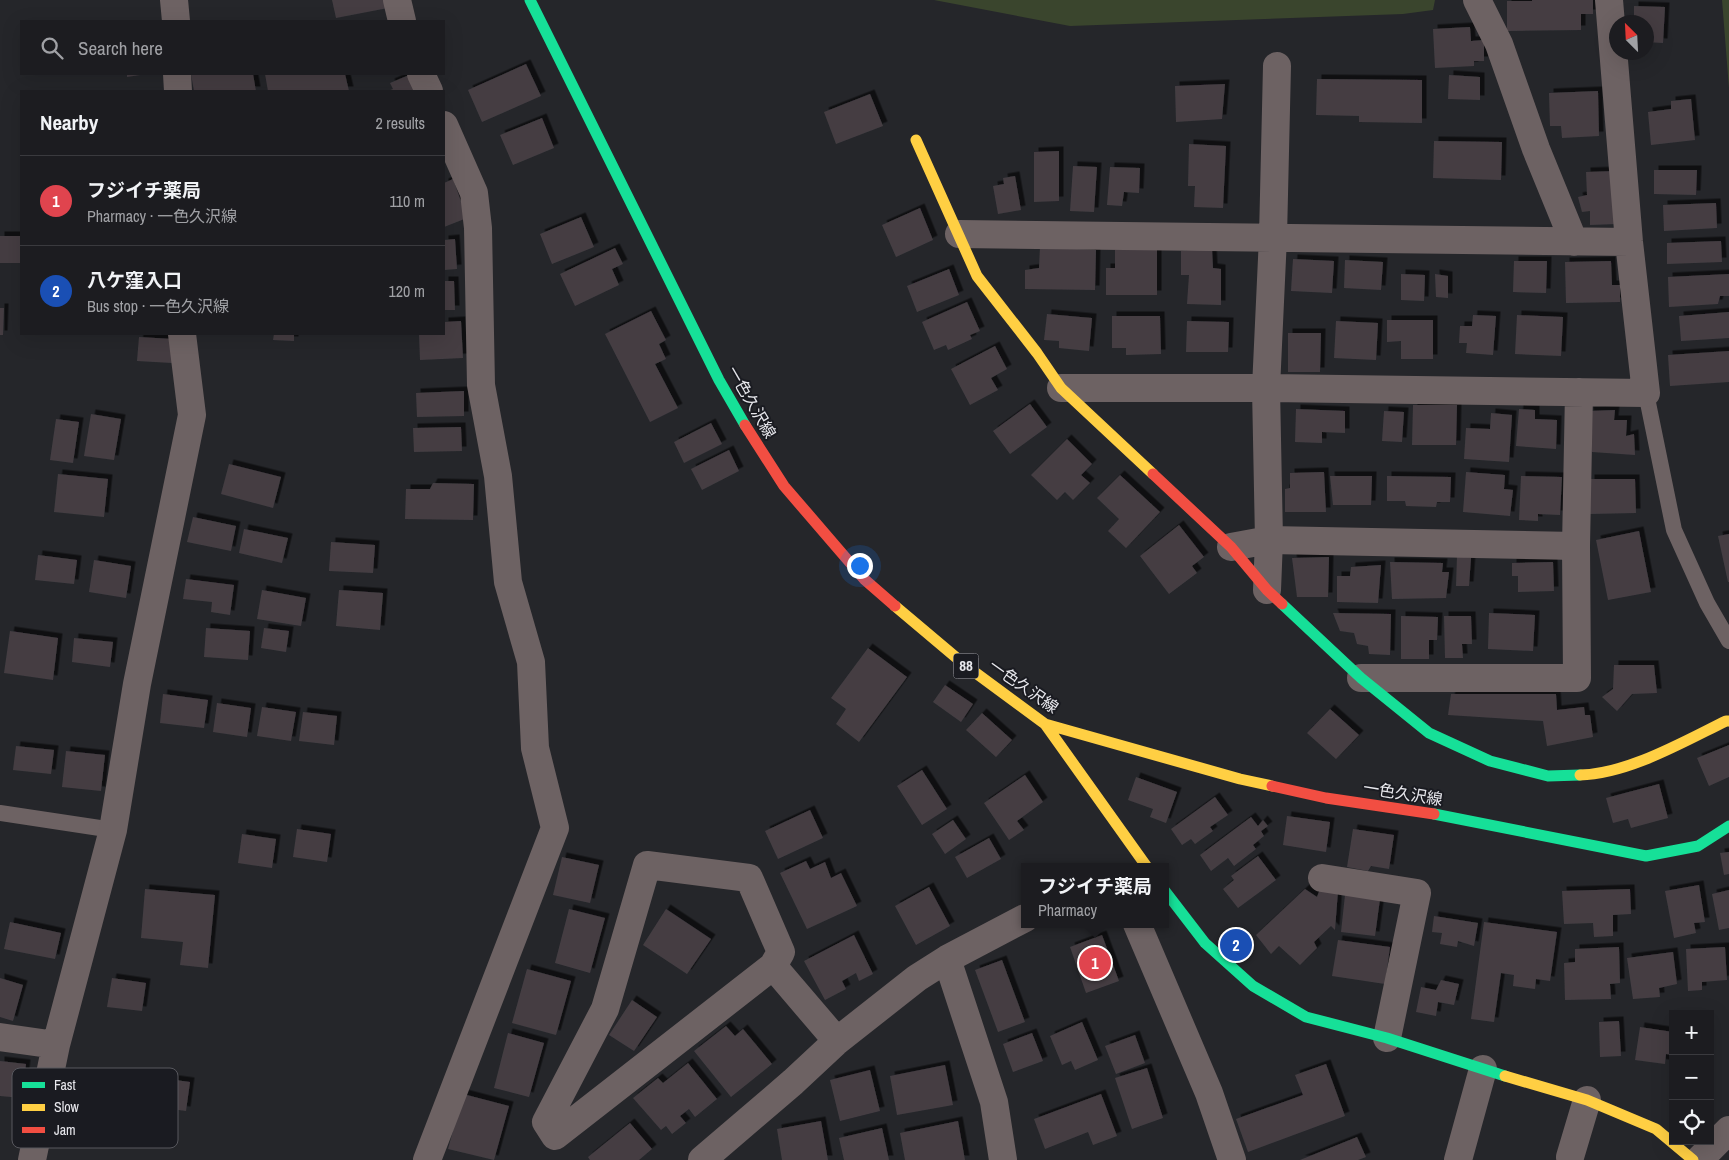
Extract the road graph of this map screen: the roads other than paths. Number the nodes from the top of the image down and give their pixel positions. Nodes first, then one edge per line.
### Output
1 (174, 0) edge
2 (397, 0) edge
3 (530, 0) edge
4 (1477, 0) edge
5 (1609, 0) edge
6 (176, 20) edge
7 (402, 20) edge
8 (1277, 66) dead end
9 (177, 75) edge
10 (421, 75) edge
11 (178, 90) edge
12 (429, 90) edge
13 (445, 127) edge
14 (916, 140) dead end
15 (959, 234) junction
16 (1273, 237) junction
17 (1574, 242) junction
18 (1629, 242) junction
19 (182, 335) edge
20 (1061, 388) junction
21 (1266, 388) junction
22 (1579, 392) junction
23 (1646, 393) junction
24 (1269, 540) junction
25 (1576, 546) junction
26 (1232, 547) junction
27 (1267, 590) junction
28 (1729, 641) edge
29 (1361, 678) junction
30 (1729, 721) edge
31 (1044, 724) junction
32 (0, 813) edge
33 (1729, 826) edge
34 (113, 830) junction
35 (1141, 863) edge
36 (1322, 878) dead end
37 (1169, 896) edge
38 (1021, 920) edge
39 (1139, 928) edge
40 (947, 959) junction
41 (773, 966) junction
42 (0, 1037) edge
43 (1387, 1038) junction
44 (837, 1041) junction
45 (56, 1045) junction
46 (51, 1068) edge
47 (1483, 1069) junction
48 (1587, 1100) junction
49 (1729, 1130) edge
50 (1570, 1157) dead end
51 (427, 1160) edge
52 (702, 1160) edge
53 (1003, 1160) edge
54 (1232, 1160) edge
55 (1458, 1160) edge
56 (1693, 1160) edge
57 (1699, 1160) edge

1 - 6 street
2 - 7 street
3 - 31 street, 一色久沢線 / 88
4 - 17 street
5 - 18 street
8 - 16 street
9 - 11 street
10 - 12 street
13 - 51 street
14 - 15 street
15 - 16 street
15 - 20 street
16 - 17 street
16 - 21 street
17 - 18 street
18 - 23 street
19 - 34 street
20 - 21 street
20 - 26 street
21 - 22 street
21 - 24 street
22 - 23 street
22 - 25 street
23 - 28 lane
24 - 25 street
24 - 26 street
24 - 27 street
25 - 29 street
26 - 27 street
27 - 29 street
29 - 30 street
31 - 33 street, 一色久沢線 / 88
31 - 35 street
32 - 34 lane
34 - 45 street
36 - 43 street
37 - 43 street
38 - 40 street
39 - 54 street
40 - 44 street
40 - 53 street
41 - 41 street
41 - 44 street
42 - 45 street
43 - 47 street
44 - 52 street
45 - 46 street
47 - 48 street
47 - 55 street
48 - 50 street
48 - 56 street
49 - 57 street

